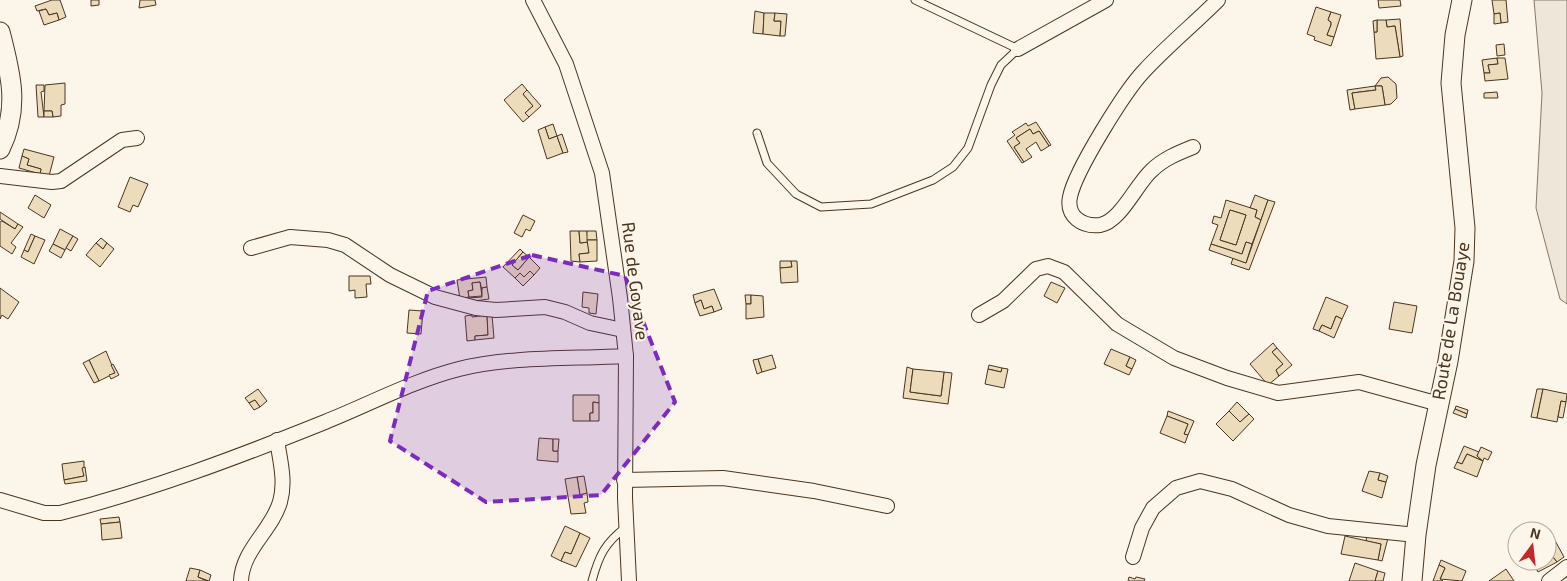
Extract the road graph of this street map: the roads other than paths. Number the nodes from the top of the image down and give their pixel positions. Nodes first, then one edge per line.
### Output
1 (532, 0) edge
2 (915, 0) edge
3 (1106, 0) edge
4 (1218, 0) edge
5 (1462, 0) edge
6 (0, 32) edge
7 (1018, 50) junction
8 (757, 133) dead end
9 (137, 138) dead end
10 (1193, 147) dead end
11 (0, 149) edge
12 (0, 176) edge
13 (251, 248) dead end
14 (978, 315) dead end
15 (623, 330) junction
16 (626, 356) junction
17 (1439, 404) junction
18 (277, 440) junction
19 (624, 480) junction
20 (0, 500) edge
21 (887, 506) dead end
22 (626, 527) junction
23 (1416, 535) junction
24 (1133, 557) dead end
25 (1567, 567) edge
26 (241, 581) edge
27 (592, 581) edge
28 (629, 581) edge
29 (1412, 581) edge
30 (1549, 581) edge

1 - 15 street, Rue de Goyave
2 - 7 lane
3 - 7 street
4 - 10 street
5 - 17 main road, Route de La Bouaye
6 - 11 main road
7 - 8 lane
9 - 12 street
13 - 15 street
14 - 17 street
15 - 16 street, Rue de Goyave
16 - 18 street
16 - 19 street, Rue de Goyave
17 - 23 main road, Route de La Bouaye
18 - 20 street
18 - 26 street
19 - 21 street
19 - 22 street, Rue de Goyave
22 - 27 lane
22 - 28 street, Rue de Goyave
23 - 24 street
23 - 29 main road, Route de La Bouaye
25 - 30 street

